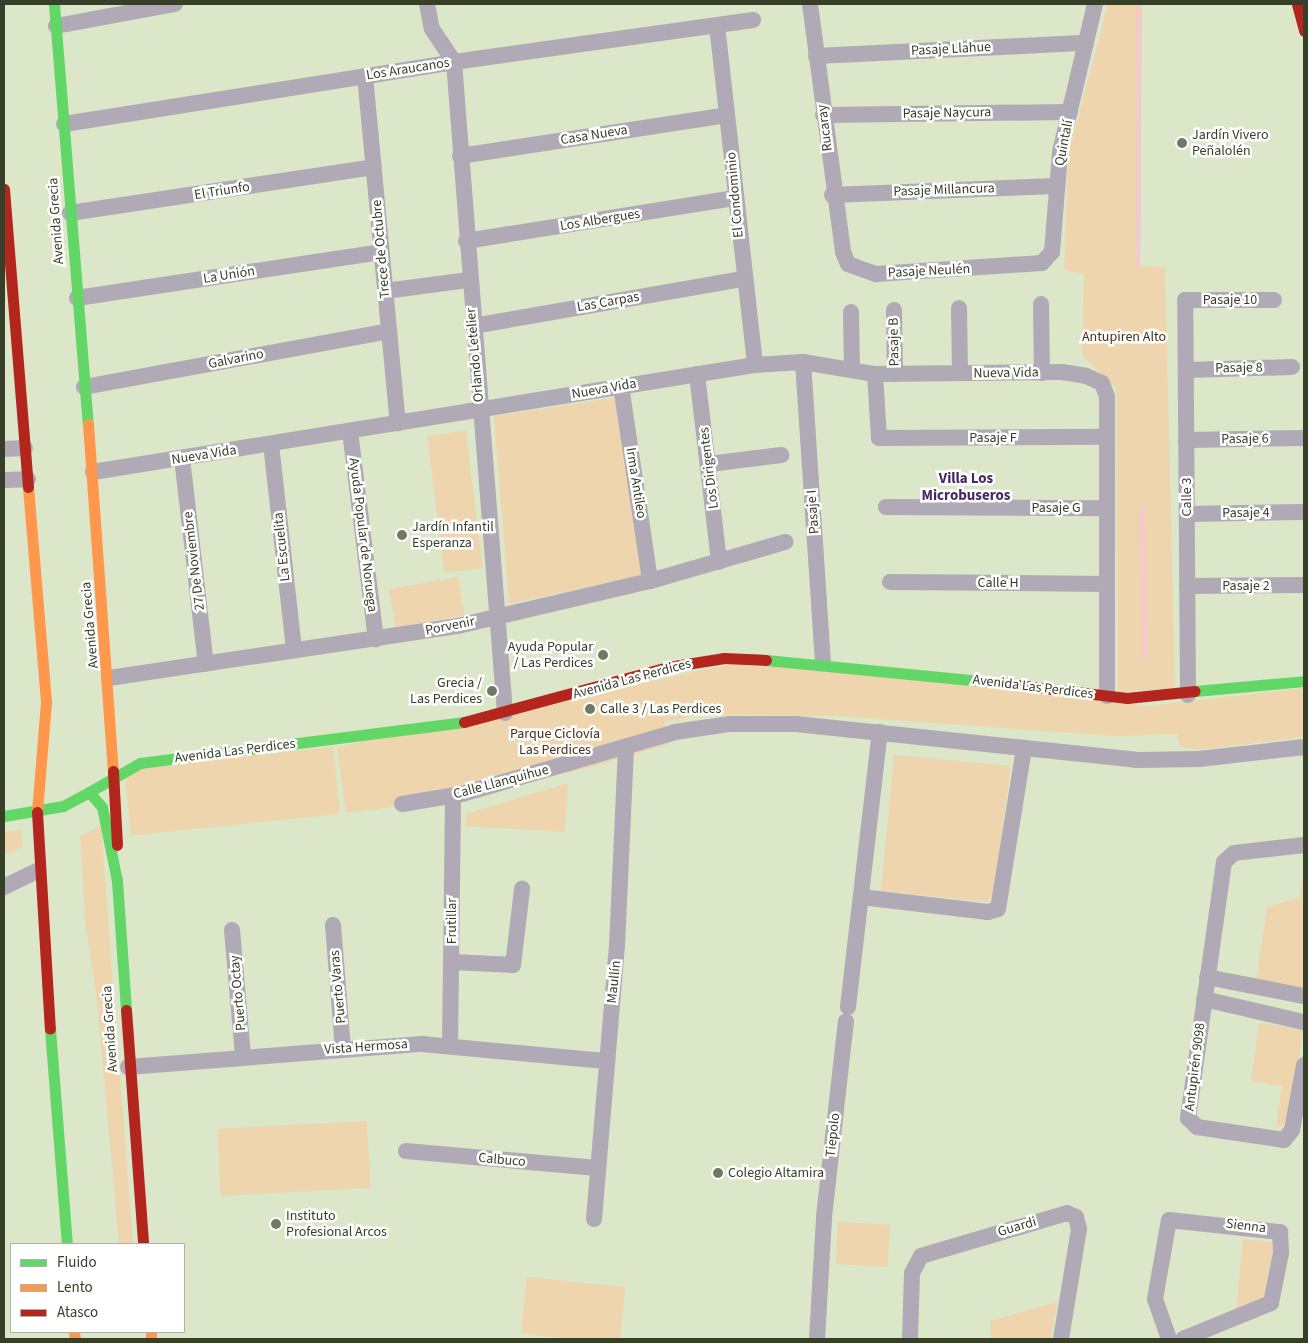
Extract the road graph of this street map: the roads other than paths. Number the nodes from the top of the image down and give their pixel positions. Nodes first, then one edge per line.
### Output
1 (54, 4) edge
2 (175, 4) edge
3 (427, 4) edge
4 (810, 4) edge
5 (1095, 4) edge
6 (1297, 4) edge
7 (159, 5) edge
8 (753, 20) dead end
9 (717, 25) junction
10 (56, 26) junction
11 (1304, 31) edge
12 (1086, 43) junction
13 (816, 56) junction
14 (454, 62) junction
15 (365, 76) junction
16 (1070, 112) junction
17 (823, 114) junction
18 (727, 115) junction
19 (64, 124) junction
20 (460, 156) junction
21 (374, 167) junction
22 (1057, 186) junction
23 (4, 189) edge
24 (832, 195) junction
25 (734, 198) junction
26 (70, 213) junction
27 (466, 241) junction
28 (381, 252) junction
29 (843, 252) joint
30 (1025, 266) joint
31 (743, 279) junction
32 (469, 280) junction
33 (385, 291) junction
34 (77, 298) junction
35 (1185, 300) joint
36 (1274, 300) dead end
37 (1041, 304) dead end
38 (959, 308) dead end
39 (894, 310) dead end
40 (852, 312) dead end
41 (473, 326) junction
42 (389, 330) junction
43 (803, 362) junction
44 (755, 365) junction
45 (1292, 367) dead end
46 (852, 370) junction
47 (1186, 370) junction
48 (1042, 373) junction
49 (697, 374) junction
50 (875, 374) junction
51 (895, 374) junction
52 (960, 374) junction
53 (621, 386) junction
54 (84, 388) junction
55 (480, 411) junction
56 (398, 422) junction
57 (350, 431) junction
58 (1107, 438) junction
59 (1304, 438) edge
60 (1186, 440) junction
61 (271, 444) junction
62 (25, 448) junction
63 (4, 449) edge
64 (781, 455) dead end
65 (182, 458) junction
66 (709, 464) junction
67 (93, 472) junction
68 (28, 479) junction
69 (4, 480) edge
70 (886, 507) dead end
71 (1107, 508) junction
72 (1304, 512) edge
73 (1187, 514) junction
74 (785, 542) dead end
75 (719, 562) junction
76 (650, 581) junction
77 (890, 582) dead end
78 (1106, 584) junction
79 (1304, 585) edge
80 (1187, 586) junction
81 (498, 616) junction
82 (376, 639) junction
83 (294, 650) junction
84 (823, 662) junction
85 (206, 664) junction
86 (109, 678) junction
87 (1304, 681) edge
88 (1188, 695) junction
89 (1106, 696) junction
90 (505, 713) junction
91 (880, 732) junction
92 (626, 746) junction
93 (1304, 747) edge
94 (1024, 749) junction
95 (116, 775) junction
96 (89, 792) junction
97 (453, 796) junction
98 (402, 804) dead end
99 (38, 812) junction
100 (4, 816) edge
101 (1304, 845) edge
102 (37, 871) junction
103 (117, 881) junction
104 (4, 887) edge
105 (522, 889) dead end
106 (861, 897) junction
107 (333, 925) dead end
108 (232, 930) dead end
109 (452, 962) junction
110 (1207, 977) junction
111 (1304, 996) edge
112 (1204, 999) junction
113 (1304, 1022) edge
114 (450, 1045) junction
115 (343, 1048) junction
116 (243, 1057) junction
117 (605, 1061) junction
118 (1304, 1065) edge
119 (128, 1067) junction
120 (406, 1151) dead end
121 (597, 1168) junction
122 (594, 1218) dead end
123 (67, 1243) edge
124 (143, 1243) edge
125 (817, 1339) edge
126 (910, 1339) edge
127 (1061, 1339) edge
128 (1169, 1339) edge
129 (1183, 1339) edge

1 - 10 main road, Avenida Grecia
2 - 7 street
3 - 14 street
4 - 13 street, Rucaray
5 - 12 street, Quintalí
6 - 11 main road
7 - 10 street
8 - 9 street, Los Araucanos
9 - 14 street, Los Araucanos
9 - 18 street, El Condominio
10 - 19 main road, Avenida Grecia
12 - 13 street, Pasaje Llahue
12 - 16 street, Quintalí
13 - 17 street, Rucaray
14 - 15 street, Los Araucanos
14 - 20 street, Orlando Letelier
15 - 19 street, Los Araucanos
15 - 21 street, Trece de Octubre
16 - 17 street, Pasaje Naycura
16 - 22 street, Quintalí
17 - 24 street, Rucaray
18 - 20 street, Casa Nueva
18 - 25 street, El Condominio
19 - 26 main road, Avenida Grecia
20 - 27 street, Orlando Letelier
21 - 26 street, El Triunfo
21 - 28 street, Trece de Octubre
22 - 24 street, Pasaje Millancura
22 - 30 street, Quintalí
23 - 62 main road
24 - 29 street, Rucaray
25 - 27 street, Los Albergues
25 - 31 street, El Condominio
26 - 34 main road, Avenida Grecia
27 - 32 street, Orlando Letelier
28 - 33 street, Trece de Octubre
28 - 34 street, La Unión
29 - 30 street, Pasaje Neulén
31 - 41 street, Las Carpas
31 - 44 street, El Condominio
32 - 33 street
32 - 41 street, Orlando Letelier
33 - 42 street, Trece de Octubre
34 - 54 main road, Avenida Grecia
35 - 36 street, Pasaje 10
35 - 47 street, Calle 3
37 - 48 street
38 - 52 street
39 - 51 street, Pasaje B
40 - 46 street
41 - 55 street, Orlando Letelier
42 - 54 street, Galvarino
42 - 56 street, Trece de Octubre
43 - 44 street, Nueva Vida
43 - 46 street, Nueva Vida
43 - 84 street, Pasaje I
44 - 49 street, Nueva Vida
45 - 47 street, Pasaje 8
46 - 50 street, Nueva Vida
47 - 60 street, Calle 3
48 - 52 street, Nueva Vida
48 - 58 street, Nueva Vida
49 - 53 street, Nueva Vida
49 - 66 street, Los Dirigentes
50 - 51 street, Nueva Vida
50 - 58 street, Pasaje F
51 - 52 street, Nueva Vida
53 - 55 street, Nueva Vida
53 - 76 street, Irma Antileo
54 - 67 main road, Avenida Grecia
55 - 56 street, Nueva Vida
55 - 81 street, Orlando Letelier
56 - 57 street, Nueva Vida
57 - 61 street, Nueva Vida
57 - 82 street, Ayuda Popular de Noruega
58 - 71 street
59 - 60 street, Pasaje 6
60 - 73 street, Calle 3
61 - 65 street, Nueva Vida
61 - 83 street, La Escuelita
62 - 63 street
62 - 68 main road
64 - 66 street
65 - 67 street, Nueva Vida
65 - 85 street, 27 De Noviembre
66 - 75 street, Los Dirigentes
67 - 86 main road, Avenida Grecia
68 - 69 street
68 - 99 main road
70 - 71 street, Pasaje G
71 - 78 street
72 - 73 street, Pasaje 4
73 - 80 street, Calle 3
74 - 75 street, Porvenir
75 - 76 street, Porvenir
76 - 81 street, Porvenir
77 - 78 street, Calle H
78 - 89 street
79 - 80 street, Pasaje 2
80 - 88 street, Calle 3
81 - 82 street, Porvenir
81 - 90 street, Orlando Letelier
82 - 83 street, Porvenir
83 - 85 street, Porvenir
84 - 89 main road, Avenida Las Perdices
84 - 90 main road, Avenida Las Perdices
85 - 86 street, Porvenir
86 - 95 main road, Avenida Grecia
87 - 88 main road, Avenida Las Perdices
88 - 89 main road, Avenida Las Perdices
90 - 95 main road, Avenida Las Perdices
91 - 92 street, Calle Llanquihue
91 - 94 street
91 - 106 street, Tiepolo
92 - 97 street, Calle Llanquihue
92 - 117 street, Maullín
93 - 94 street
94 - 106 street
95 - 96 main road, Avenida Las Perdices
95 - 103 main road, Avenida Grecia
96 - 99 main road, Avenida Las Perdices
96 - 103 main road
97 - 98 street, Calle Llanquihue
97 - 109 street, Frutillar
99 - 100 main road, Avenida Las Perdices
99 - 102 main road
101 - 110 street
102 - 104 street
102 - 123 main road
103 - 119 main road, Avenida Grecia
105 - 109 street
106 - 125 street, Tiepolo
107 - 115 street, Puerto Varas
108 - 116 street, Puerto Octay
109 - 114 street, Frutillar
110 - 111 street
110 - 112 street
112 - 113 street
112 - 118 street, Antupirén 9098
114 - 115 street, Vista Hermosa
114 - 117 street, Vista Hermosa
115 - 116 street, Vista Hermosa
116 - 119 street, Vista Hermosa
117 - 121 street, Maullín
119 - 124 main road, Avenida Grecia
120 - 121 street, Calbuco
121 - 122 street, Maullín
126 - 127 street, Guardi
128 - 129 street, Sienna

